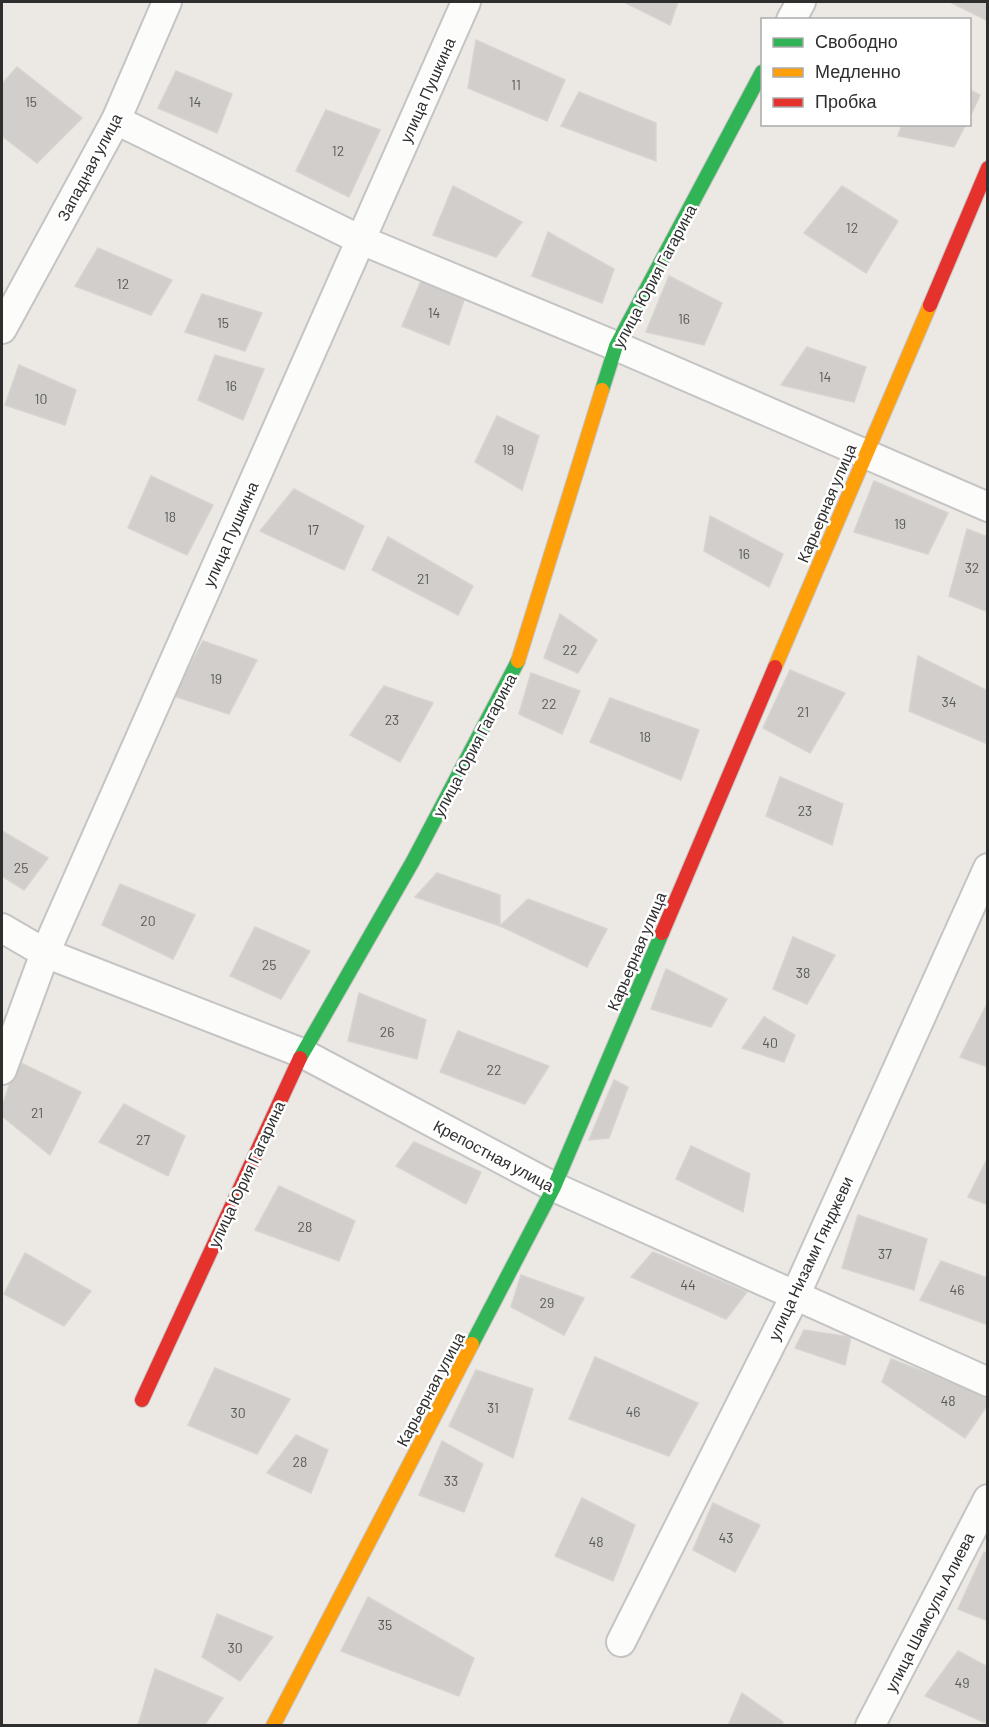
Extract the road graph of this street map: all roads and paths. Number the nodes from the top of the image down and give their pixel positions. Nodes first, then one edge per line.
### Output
1 (167, 2) edge
2 (466, 2) edge
3 (801, 2) edge
4 (792, 18) edge
5 (761, 74) edge
6 (116, 120) junction
7 (987, 168) edge
8 (360, 240) junction
9 (2, 329) edge
10 (616, 346) junction
11 (865, 453) junction
12 (987, 507) edge
13 (987, 868) edge
14 (2, 928) edge
15 (45, 953) junction
16 (302, 1053) junction
17 (2, 1070) edge
18 (554, 1187) junction
19 (795, 1296) junction
20 (987, 1382) edge
21 (142, 1400) dead end
22 (987, 1499) edge
23 (621, 1642) dead end
24 (273, 1725) edge
25 (870, 1725) edge

1 - 6 street, Западная улица
2 - 8 street, улица Пушкина
3 - 4 street
5 - 10 street, улица Юрия Гагарина
6 - 8 street
6 - 9 street, Западная улица
7 - 11 street, Карьерная улица
8 - 10 street
8 - 15 street, улица Пушкина
10 - 11 street
10 - 16 street, улица Юрия Гагарина
11 - 12 street
11 - 18 street, Карьерная улица
13 - 19 street, улица Низами Гянджеви
14 - 15 street, Крепостная улица
15 - 16 street, Крепостная улица
15 - 17 street, улица Пушкина
16 - 18 street, Крепостная улица
16 - 21 street, улица Юрия Гагарина
18 - 19 street, Крепостная улица
18 - 24 street, Карьерная улица
19 - 20 street, Крепостная улица
19 - 23 street, улица Низами Гянджеви
22 - 25 street, улица Шамсулы Алиева

